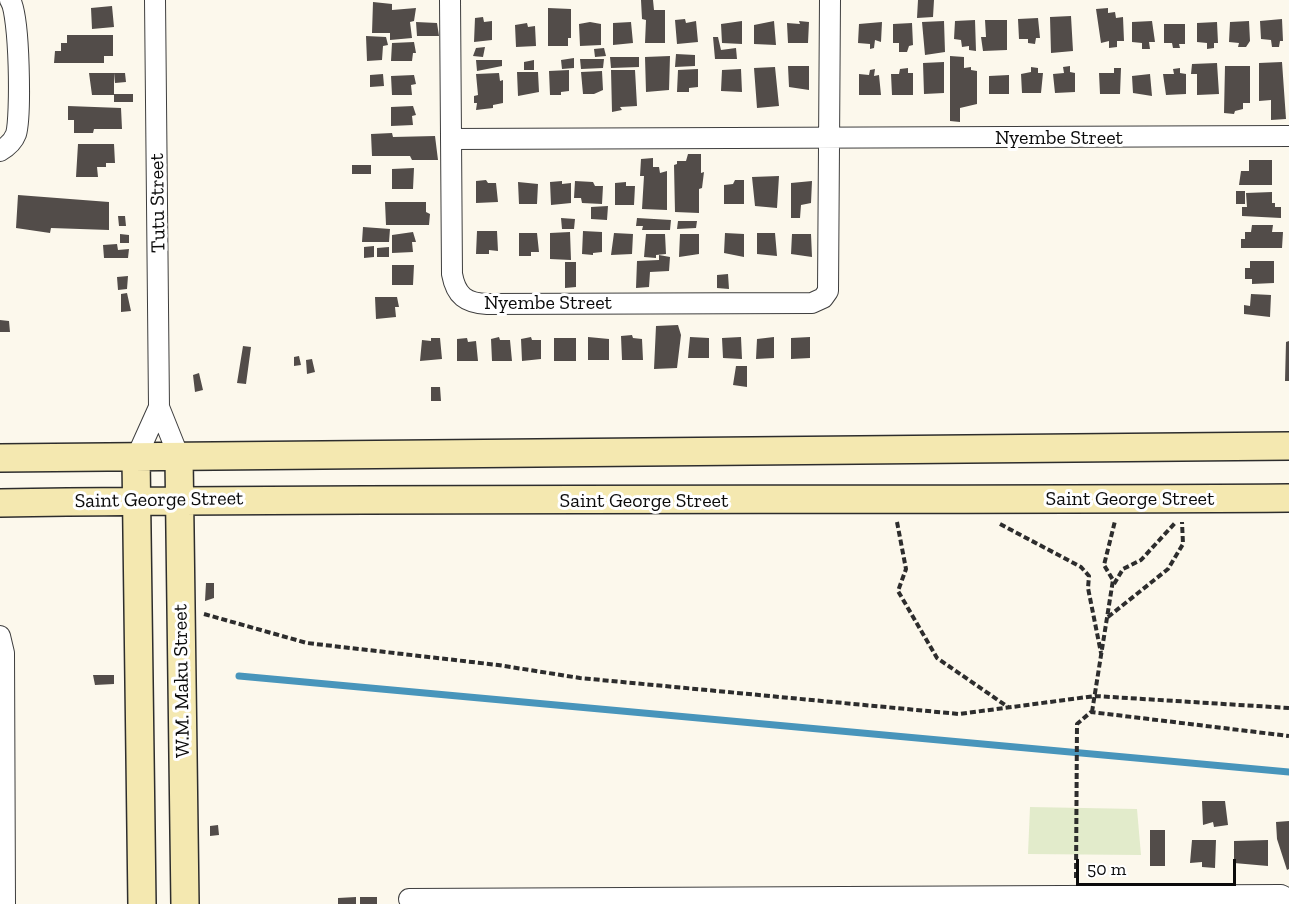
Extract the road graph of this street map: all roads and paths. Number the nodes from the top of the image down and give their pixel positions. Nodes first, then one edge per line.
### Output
1 (10, 0) edge
2 (155, 0) edge
3 (450, 0) edge
4 (830, 0) edge
5 (1289, 136) edge
6 (451, 139) junction
7 (830, 140) junction
8 (0, 151) edge
9 (159, 406) junction
10 (1289, 446) edge
11 (0, 458) edge
12 (136, 458) junction
13 (179, 458) junction
14 (1289, 498) edge
15 (179, 499) junction
16 (1120, 500) junction
17 (138, 501) junction
18 (0, 503) edge
19 (897, 518) dead end
20 (999, 523) dead end
21 (1112, 588) junction
22 (202, 614) dead end
23 (1108, 618) junction
24 (0, 636) edge
25 (1101, 657) junction
26 (1095, 696) junction
27 (1009, 708) junction
28 (1289, 708) edge
29 (1092, 712) junction
30 (1289, 736) edge
31 (1076, 895) junction
32 (410, 899) dead end
33 (1289, 899) edge
34 (5, 904) edge
35 (142, 904) edge
36 (185, 904) edge

1 - 8 street
2 - 9 street, Tutu Street
3 - 6 street, Nyembe Street
4 - 7 street
5 - 7 street, Nyembe Street
6 - 7 street, Nyembe Street
6 - 7 street, Nyembe Street
9 - 12 street, Tutu Street
9 - 13 street, Tutu Street
10 - 13 main road
11 - 12 main road
12 - 13 main road
12 - 17 main road
13 - 15 main road, W.M. Maku Street
14 - 16 main road, Saint George Street
15 - 16 main road, Saint George Street
15 - 17 main road, Saint George Street
15 - 36 main road, W.M. Maku Street
16 - 21 path
17 - 18 main road, Saint George Street
17 - 35 main road
19 - 27 path
20 - 25 path
21 - 23 path
21 - 23 path
22 - 27 path
23 - 25 path
24 - 34 street
25 - 26 path
26 - 27 path
26 - 28 path
26 - 29 path
29 - 30 path
29 - 31 path
31 - 32 street
31 - 33 street

